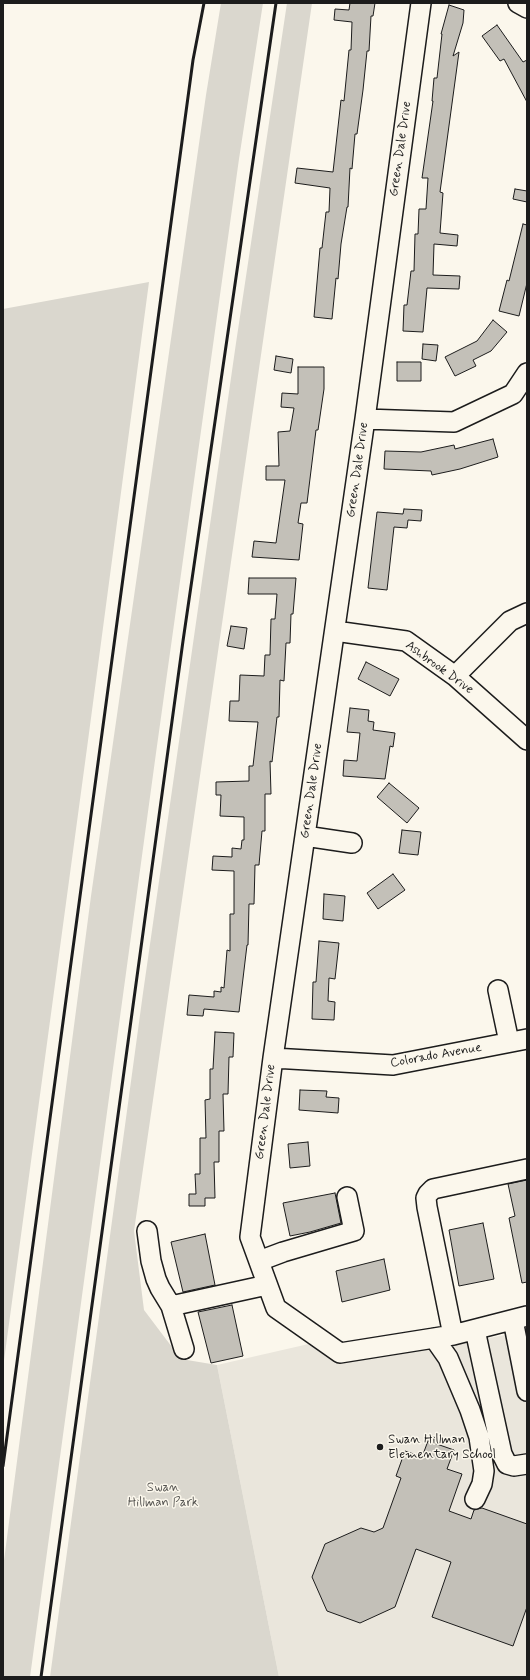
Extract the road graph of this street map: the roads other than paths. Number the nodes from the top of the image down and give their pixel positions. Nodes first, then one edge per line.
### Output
1 (421, 3) edge
2 (518, 3) edge
3 (527, 8) edge
4 (527, 372) edge
5 (365, 419) junction
6 (527, 613) edge
7 (335, 631) junction
8 (454, 676) junction
9 (527, 740) edge
10 (305, 836) junction
11 (352, 843) dead end
12 (498, 990) dead end
13 (518, 1041) edge
14 (273, 1058) junction
15 (527, 1169) edge
16 (348, 1197) dead end
17 (147, 1231) dead end
18 (259, 1262) junction
19 (267, 1285) junction
20 (171, 1306) junction
21 (520, 1318) edge
22 (475, 1330) junction
23 (452, 1335) junction
24 (434, 1338) junction
25 (184, 1349) dead end
26 (527, 1391) edge
27 (493, 1414) junction
28 (474, 1421) junction
29 (527, 1464) edge
30 (475, 1499) dead end

1 - 5 street, Green Dale Drive
2 - 3 street
4 - 5 street
5 - 7 street, Green Dale Drive
6 - 8 street
7 - 8 street, Ashbrook Drive
7 - 10 street, Green Dale Drive
8 - 9 street, Ashbrook Drive
10 - 11 street
10 - 14 street, Green Dale Drive
12 - 13 street
13 - 14 street, Colorado Avenue
14 - 18 street, Green Dale Drive
15 - 23 street
16 - 18 street
17 - 20 street
18 - 19 street, Green Dale Drive
19 - 20 street
19 - 24 street, Green Dale Drive
20 - 25 street
21 - 22 street, Green Dale Drive
21 - 26 street
22 - 23 street, Green Dale Drive
22 - 27 street
23 - 24 street, Green Dale Drive
24 - 28 street
27 - 28 street
27 - 29 street
28 - 30 street

